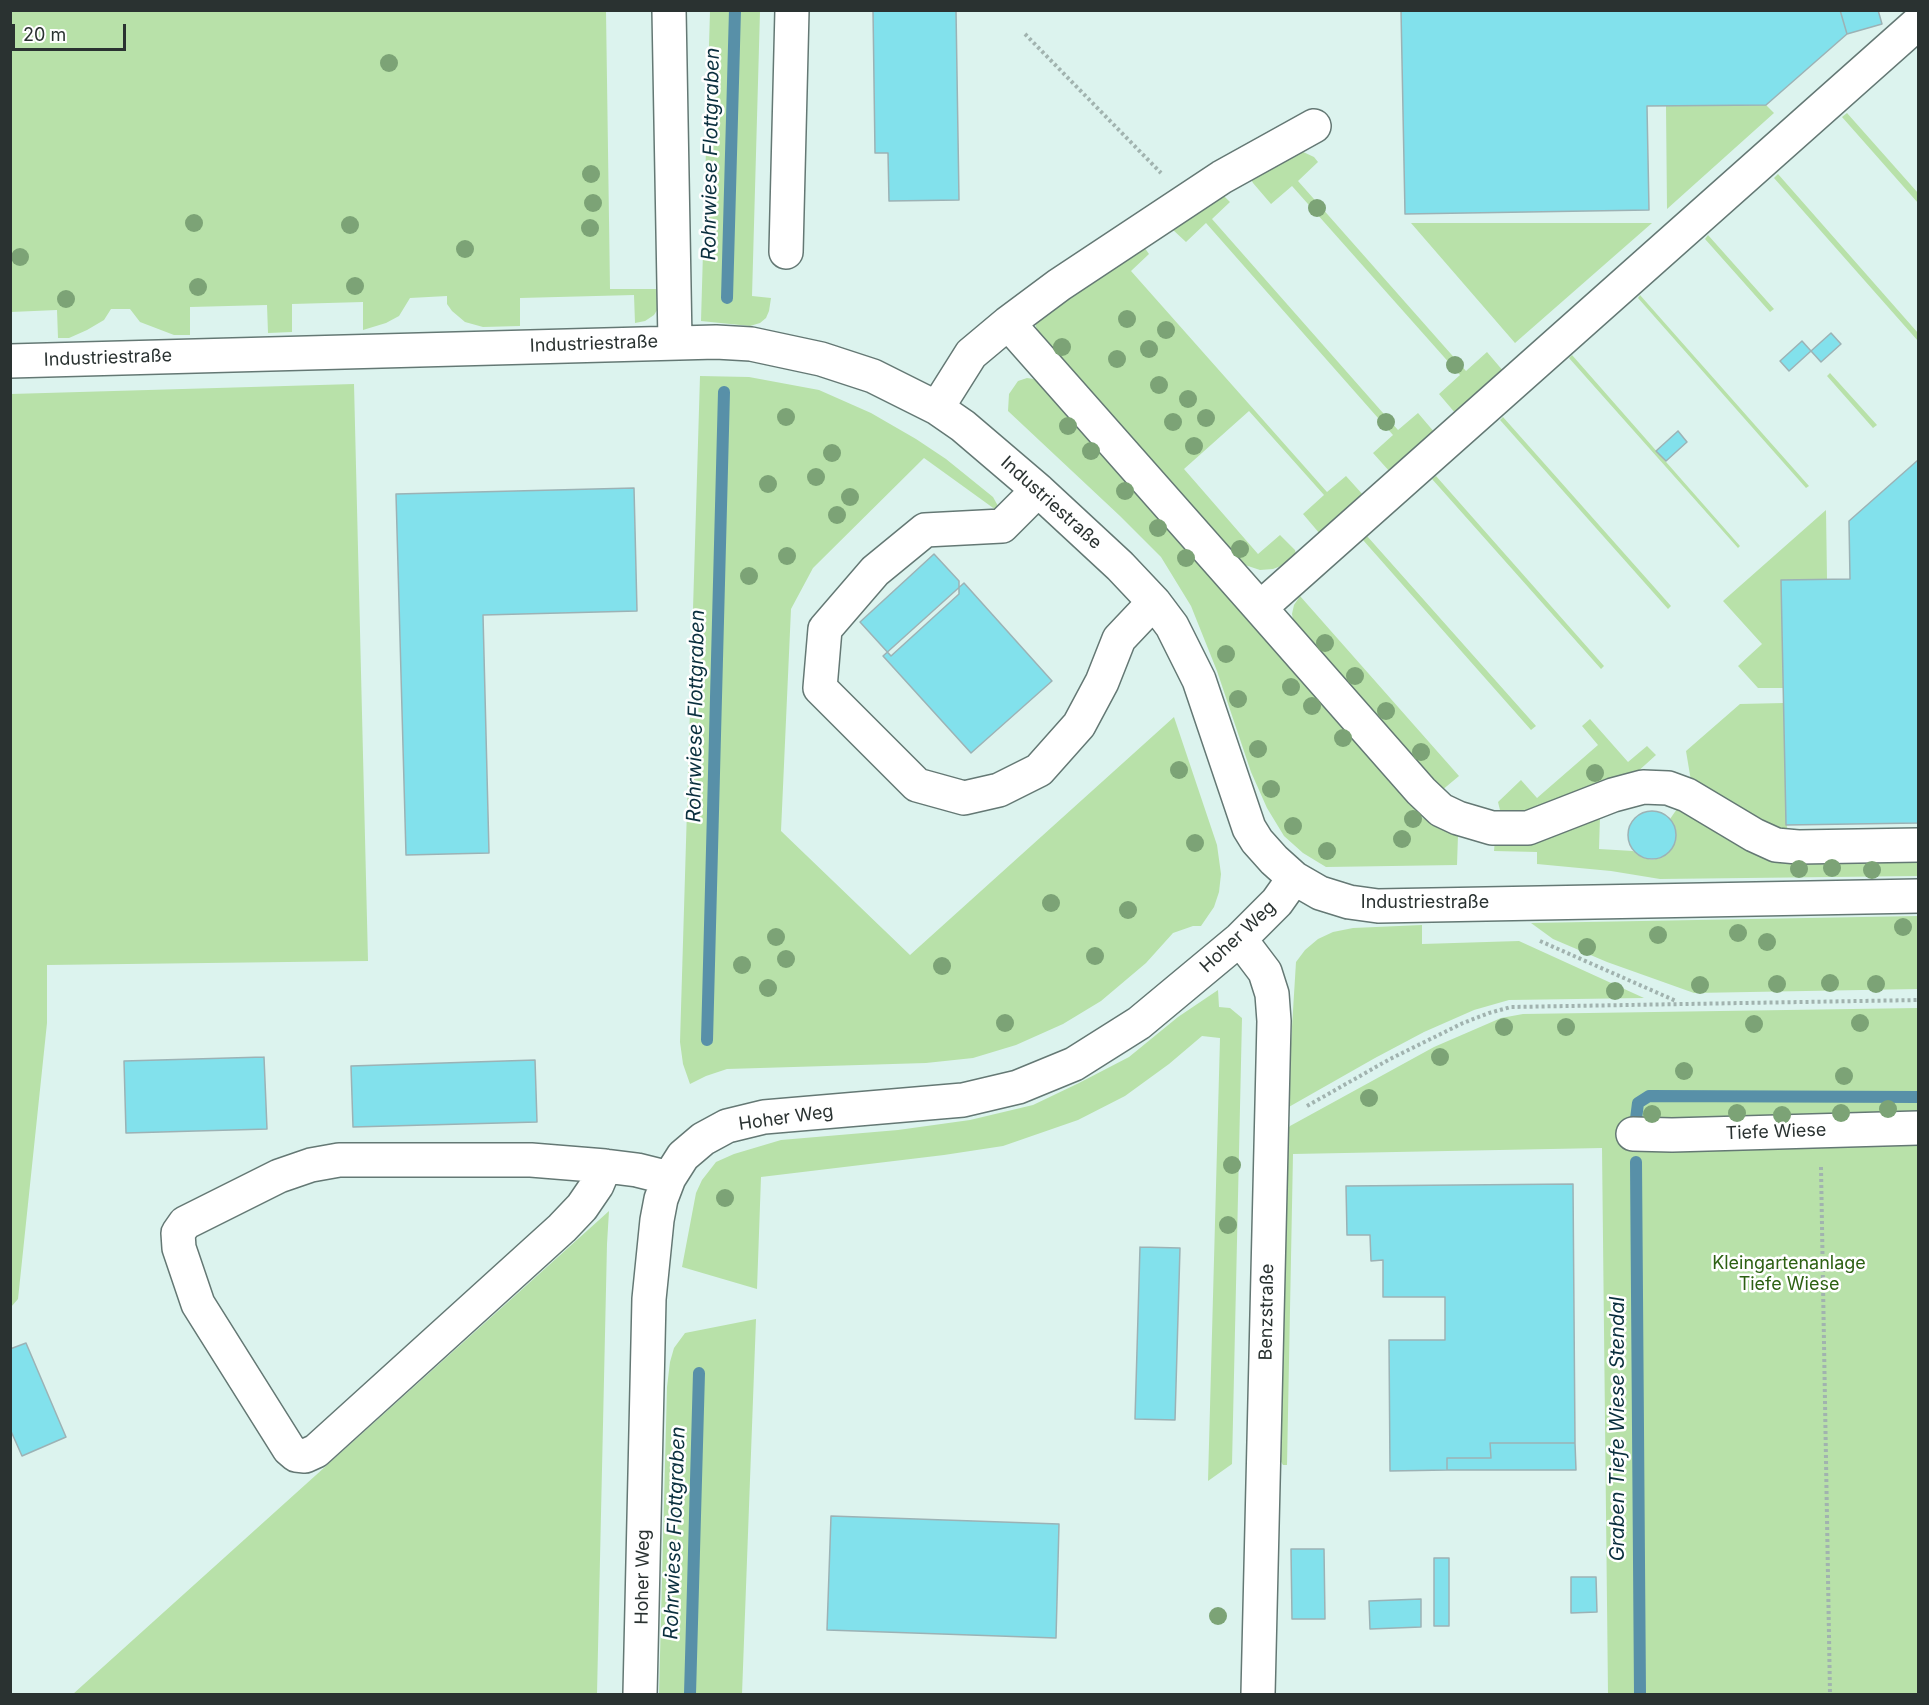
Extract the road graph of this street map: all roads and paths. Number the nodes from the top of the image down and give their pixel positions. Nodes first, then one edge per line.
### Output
1 (669, 10) edge
2 (792, 10) edge
3 (1918, 23) edge
4 (1025, 34) dead end
5 (1314, 126) dead end
6 (1187, 200) junction
7 (786, 252) dead end
8 (1008, 323) junction
9 (675, 342) junction
10 (10, 361) edge
11 (937, 408) junction
12 (1038, 490) junction
13 (1154, 602) junction
14 (1260, 608) junction
15 (1918, 845) edge
16 (1294, 878) junction
17 (1918, 896) edge
18 (1532, 937) dead end
19 (1240, 939) junction
20 (1918, 999) edge
21 (1679, 1003) junction
22 (1271, 1126) junction
23 (1918, 1128) edge
24 (1821, 1130) junction
25 (1633, 1134) dead end
26 (605, 1166) junction
27 (669, 1178) junction
28 (640, 1695) edge
29 (1258, 1695) edge
30 (1830, 1695) edge

1 - 9 street
2 - 7 street
3 - 14 street
4 - 6 path
5 - 6 street
6 - 8 street
8 - 11 street
8 - 14 street
9 - 10 street, Industriestraße
9 - 11 street, Industriestraße
11 - 12 street, Industriestraße
12 - 13 street, Industriestraße
12 - 13 street
13 - 16 street, Industriestraße
14 - 15 street
16 - 17 street, Industriestraße
16 - 19 street, Hoher Weg
18 - 21 path
19 - 22 street, Benzstraße
19 - 27 street, Hoher Weg
20 - 21 path
21 - 22 path
22 - 29 street, Benzstraße
23 - 24 street, Tiefe Wiese
24 - 25 street, Tiefe Wiese
24 - 30 path
26 - 26 street
26 - 27 street
27 - 28 street, Hoher Weg

